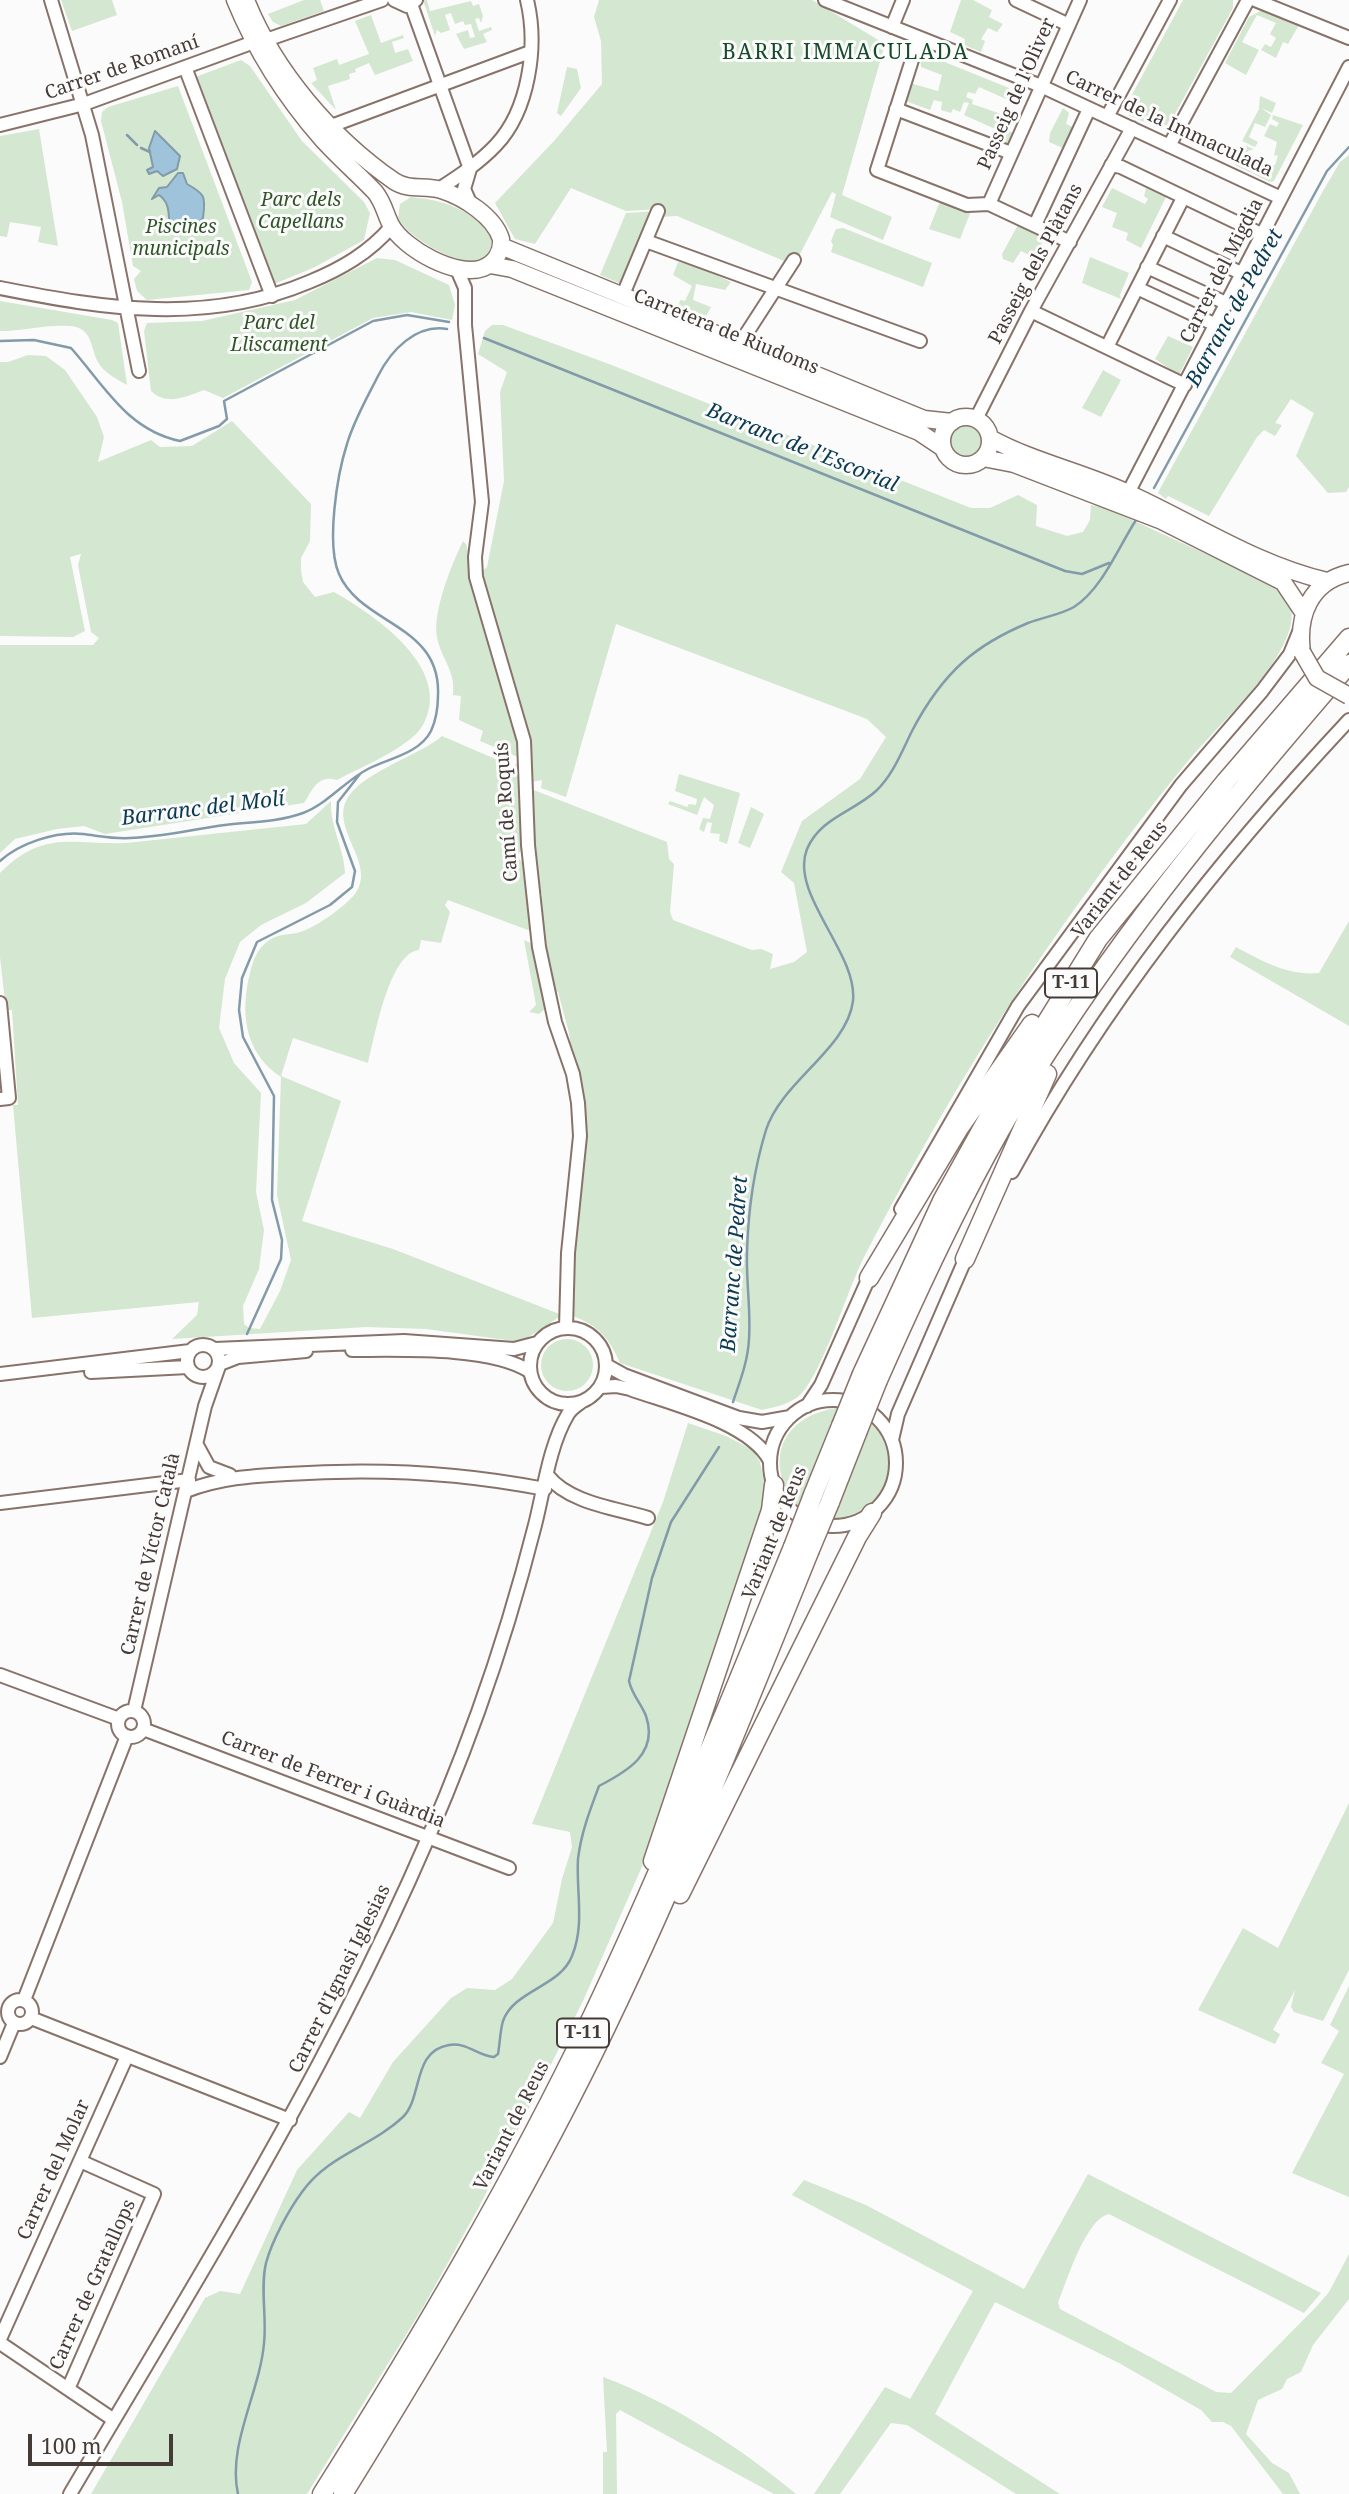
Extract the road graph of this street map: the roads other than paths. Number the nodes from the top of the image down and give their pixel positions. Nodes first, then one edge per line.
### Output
1 (51, 0) edge
2 (235, 0) edge
3 (246, 0) edge
4 (382, 0) edge
5 (394, 0) edge
6 (527, 0) edge
7 (825, 0) edge
8 (903, 0) edge
9 (1016, 0) edge
10 (1080, 0) edge
11 (1170, 0) edge
12 (1248, 0) edge
13 (1255, 0) edge
14 (413, 2) edge
15 (1069, 25) junction
16 (892, 27) junction
17 (919, 38) junction
18 (1349, 38) edge
19 (260, 41) junction
20 (530, 52) junction
21 (184, 67) junction
22 (1349, 67) edge
23 (440, 85) junction
24 (1041, 86) junction
25 (84, 104) junction
26 (1090, 108) junction
27 (896, 109) junction
28 (1107, 117) junction
29 (0, 125) edge
30 (331, 127) junction
31 (1132, 128) junction
32 (1169, 146) junction
33 (1011, 153) junction
34 (1111, 165) junction
35 (470, 169) junction
36 (410, 188) junction
37 (439, 189) junction
38 (1182, 198) junction
39 (1281, 198) junction
40 (989, 204) junction
41 (471, 205) junction
42 (658, 211) dead end
43 (390, 220) junction
44 (1035, 225) junction
45 (1263, 234) junction
46 (1163, 236) junction
47 (404, 240) junction
48 (646, 241) junction
49 (1070, 242) junction
50 (502, 246) junction
51 (374, 247) junction
52 (794, 260) dead end
53 (456, 267) junction
54 (484, 267) junction
55 (1147, 267) junction
56 (1243, 274) junction
57 (0, 288) edge
58 (1137, 288) junction
59 (775, 290) junction
60 (272, 296) junction
61 (466, 296) junction
62 (622, 297) junction
63 (1228, 304) junction
64 (129, 309) junction
65 (1031, 311) junction
66 (1216, 325) junction
67 (920, 341) dead end
68 (739, 345) junction
69 (1107, 347) junction
70 (139, 371) dead end
71 (1185, 385) junction
72 (976, 419) junction
73 (952, 422) junction
74 (990, 438) junction
75 (943, 448) junction
76 (983, 458) junction
77 (1128, 492) junction
78 (1349, 573) edge
79 (1327, 581) junction
80 (1303, 612) junction
81 (1299, 632) junction
82 (1349, 638) edge
83 (1349, 664) edge
84 (1349, 696) edge
85 (1349, 720) edge
86 (1129, 935) junction
87 (1098, 939) junction
88 (0, 1003) edge
89 (0, 1099) edge
90 (965, 1259) junction
91 (869, 1278) junction
92 (566, 1328) junction
93 (537, 1343) junction
94 (215, 1349) junction
95 (190, 1351) junction
96 (220, 1365) junction
97 (606, 1365) junction
98 (188, 1367) junction
99 (529, 1371) junction
100 (0, 1374) edge
101 (870, 1377) junction
102 (203, 1378) junction
103 (0, 1381) edge
104 (601, 1387) junction
105 (546, 1398) junction
106 (581, 1402) junction
107 (205, 1406) junction
108 (807, 1406) junction
109 (790, 1417) junction
110 (892, 1440) junction
111 (556, 1442) junction
112 (197, 1446) junction
113 (770, 1461) junction
114 (241, 1476) junction
115 (546, 1483) junction
116 (774, 1485) junction
117 (188, 1486) junction
118 (573, 1496) junction
119 (0, 1503) edge
120 (541, 1504) junction
121 (872, 1513) junction
122 (648, 1518) dead end
123 (801, 1549) junction
124 (0, 1675) edge
125 (134, 1711) junction
126 (119, 1719) junction
127 (143, 1729) junction
128 (127, 1736) junction
129 (430, 1838) junction
130 (509, 1867) dead end
131 (24, 2000) junction
132 (4, 2006) edge
133 (31, 2018) junction
134 (591, 2018) junction
135 (14, 2023) junction
136 (595, 2050) junction
137 (127, 2056) junction
138 (0, 2057) edge
139 (290, 2120) junction
140 (80, 2161) junction
141 (0, 2341) edge
142 (68, 2389) junction
143 (114, 2420) junction
144 (70, 2494) edge
145 (322, 2494) edge
146 (343, 2494) edge

1 - 25 street
2 - 19 main road, Carretera de Riudoms
3 - 19 main road, Carretera de Riudoms
4 - 19 street, Carrer de Romaní
5 - 14 street
6 - 20 street
7 - 16 street, Carrer de la Immaculada
8 - 16 street
9 - 15 street
10 - 15 street, Passeig de l'Oliver
11 - 28 street
12 - 32 street
13 - 18 street
14 - 23 street
15 - 24 street, Passeig de l'Oliver
16 - 17 street, Carrer de la Immaculada
17 - 24 street, Carrer de la Immaculada
17 - 27 street
19 - 21 street, Carrer de Romaní
19 - 30 main road, Carretera de Riudoms
19 - 43 main road, Carretera de Riudoms
20 - 23 street
20 - 35 street
21 - 25 street, Carrer de Romaní
21 - 60 street
22 - 39 street, Carrer del Migdia
23 - 30 street
23 - 35 street
24 - 26 street, Carrer de la Immaculada
24 - 33 street, Passeig de l'Oliver
25 - 29 street, Carrer de Romaní
25 - 64 street
26 - 28 street, Carrer de la Immaculada
26 - 44 street
27 - 33 street
27 - 40 street
28 - 31 street, Carrer de la Immaculada
30 - 36 main road, Carretera de Riudoms
31 - 32 street, Carrer de la Immaculada
31 - 34 street, Passeig dels Plàtans
32 - 39 street, Carrer de la Immaculada
33 - 40 street, Passeig de l'Oliver
34 - 38 street
34 - 49 street, Passeig dels Plàtans
35 - 37 street
35 - 41 street
36 - 37 main road, Carretera de Riudoms
36 - 43 main road
37 - 41 main road, Carretera de Riudoms
38 - 45 street
38 - 46 street
39 - 45 street, Carrer del Migdia
40 - 44 street
41 - 50 main road, Carretera de Riudoms
42 - 48 street
43 - 47 main road, Carretera de Riudoms
43 - 51 street
44 - 49 street
45 - 56 street, Carrer del Migdia
46 - 55 street
46 - 56 street
47 - 51 street
47 - 53 main road, Carretera de Riudoms
48 - 59 street
48 - 62 street
49 - 65 street, Passeig dels Plàtans
50 - 54 main road
50 - 62 main road, Carretera de Riudoms
51 - 60 street
52 - 59 street
53 - 54 main road, Carretera de Riudoms
53 - 61 street, Camí de Roquís
54 - 61 street, Camí de Roquís
54 - 75 main road, Carretera de Riudoms
55 - 58 street
55 - 63 street
56 - 63 street, Carrer del Migdia
57 - 64 street
58 - 66 street
58 - 69 street
59 - 67 street
59 - 68 street
60 - 64 street
61 - 92 street, Camí de Roquís
62 - 68 main road, Carretera de Riudoms
63 - 66 street, Carrer del Migdia
64 - 70 street
65 - 69 street
65 - 72 street, Passeig dels Plàtans
66 - 71 street, Carrer del Migdia
68 - 73 main road, Carretera de Riudoms
69 - 71 street
71 - 77 street, Carrer del Migdia
72 - 73 main road
72 - 74 main road
73 - 75 main road
74 - 76 main road
74 - 77 main road
75 - 76 main road
76 - 80 main road
77 - 79 main road
78 - 79 main road
79 - 80 main road
80 - 81 main road
81 - 84 main road, bridge
81 - 91 street
82 - 87 highway, Variant de Reus / T-11
83 - 86 highway, Variant de Reus / T-11
85 - 90 street
86 - 90 highway
86 - 101 highway, Variant de Reus / T-11
87 - 91 highway
87 - 101 highway, Variant de Reus / T-11
88 - 89 street
90 - 110 street
91 - 108 street
92 - 93 street
92 - 97 street
93 - 94 street
93 - 99 street
94 - 95 street
94 - 96 street
95 - 98 street
95 - 100 street
96 - 99 street
96 - 102 street
96 - 107 street, Carrer de Víctor Català
97 - 104 street
97 - 109 street
98 - 102 street
98 - 103 street
99 - 105 street
101 - 123 highway, Variant de Reus / T-11, bridge
102 - 107 street, Carrer de Víctor Català
104 - 106 street
104 - 113 street
105 - 106 street
105 - 111 street, Carrer d'Ignasi Iglesias
106 - 111 street, Carrer d'Ignasi Iglesias
107 - 112 street, Carrer de Víctor Català
108 - 109 street
108 - 110 street
109 - 113 street
110 - 121 street
111 - 115 street, Carrer d'Ignasi Iglesias
112 - 114 street
112 - 117 street, Carrer de Víctor Català
113 - 116 street
114 - 115 street
114 - 117 street
115 - 118 street
115 - 120 street, Carrer d'Ignasi Iglesias
116 - 121 street
116 - 134 highway
117 - 119 street
117 - 125 street, Carrer de Víctor Català
118 - 120 street
118 - 122 street
120 - 129 street, Carrer d'Ignasi Iglesias
121 - 136 highway
123 - 134 highway, Variant de Reus / T-11
123 - 136 highway, Variant de Reus / T-11
124 - 126 street
125 - 126 street
125 - 127 street
126 - 128 street
127 - 128 street
127 - 129 street, Carrer de Ferrer i Guàrdia
128 - 131 street
129 - 130 street, Carrer de Ferrer i Guàrdia
129 - 139 street, Carrer d'Ignasi Iglesias
131 - 132 street
131 - 133 street
132 - 135 street
133 - 135 street
133 - 137 street
134 - 145 highway, Variant de Reus / T-11
135 - 138 street
136 - 146 highway, Variant de Reus / T-11
137 - 139 street
137 - 140 street, Carrer del Molar
139 - 143 street, Carrer d'Ignasi Iglesias
140 - 141 street, Carrer del Molar
140 - 142 street, Carrer de Gratallops
141 - 142 street
142 - 143 street
143 - 144 street, Carrer d'Ignasi Iglesias

